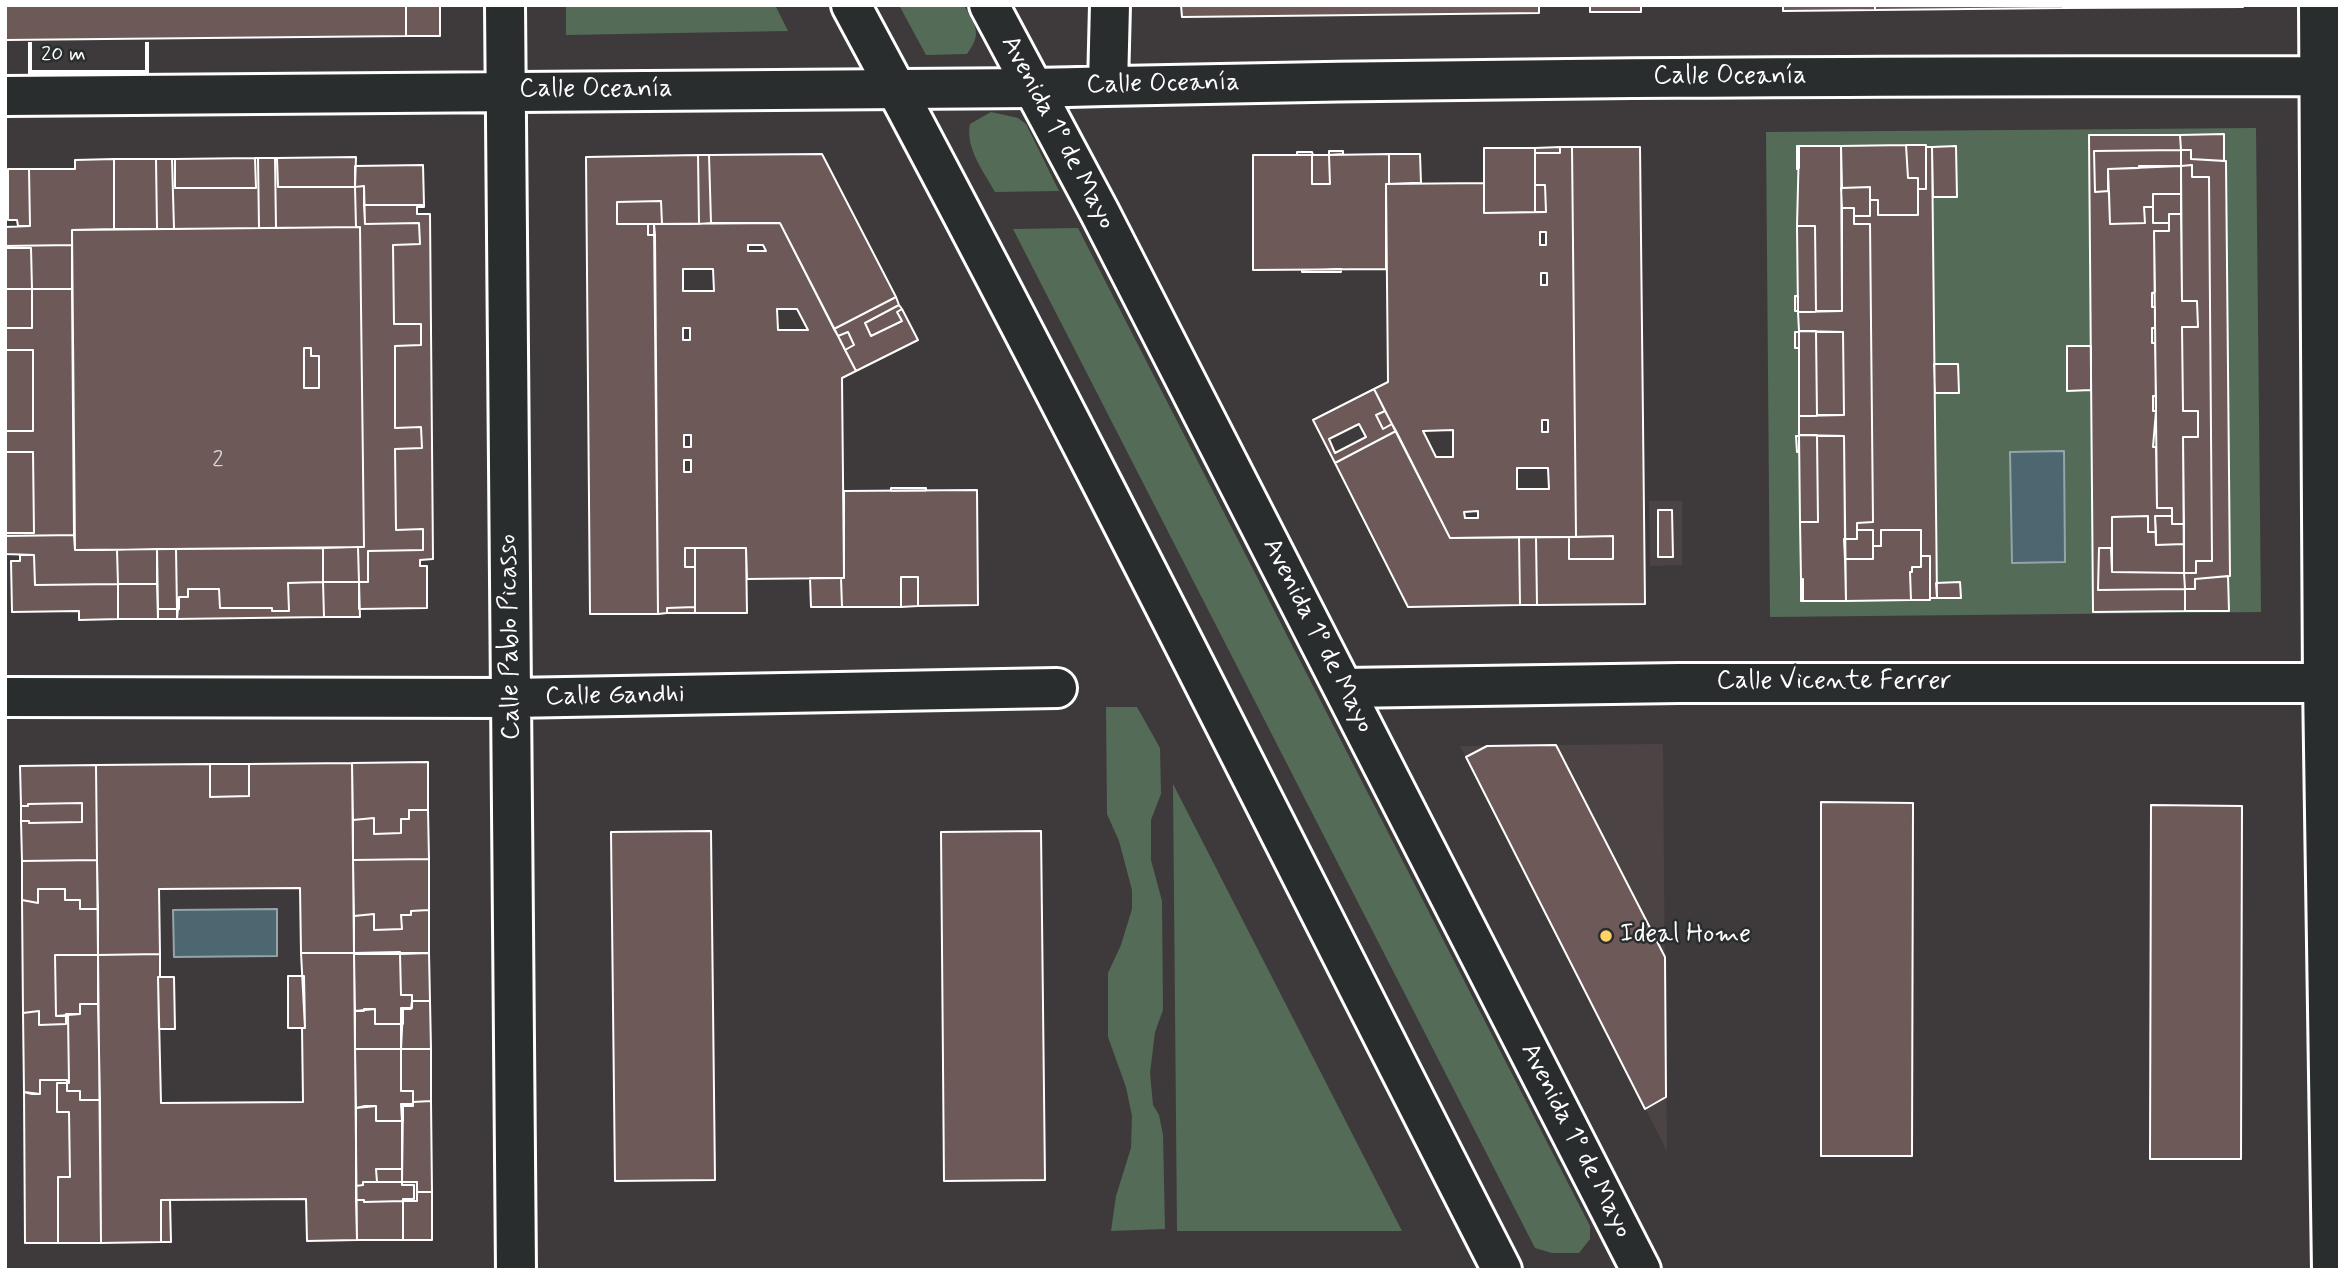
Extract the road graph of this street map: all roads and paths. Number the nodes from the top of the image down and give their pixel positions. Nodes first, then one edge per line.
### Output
1 (505, 5) edge
2 (851, 5) edge
3 (989, 5) edge
4 (1110, 5) edge
5 (2319, 5) edge
6 (2320, 76) junction
7 (1108, 86) junction
8 (897, 89) junction
9 (1032, 89) junction
10 (505, 92) junction
11 (5, 96) edge
12 (2323, 683) junction
13 (1057, 688) dead end
14 (1344, 688) junction
15 (5, 697) edge
16 (511, 698) junction
17 (516, 1270) edge
18 (1502, 1270) edge
19 (1641, 1270) edge
20 (2332, 1270) edge

1 - 10 street, Calle Pablo Picasso
2 - 8 street
3 - 9 street, Avenida 1º de Mayo
4 - 7 street
5 - 6 street
6 - 7 street, Calle Oceanía
6 - 12 street
7 - 9 street, Calle Oceanía
8 - 9 street, Calle Oceanía
8 - 10 street, Calle Oceanía
8 - 18 street
9 - 14 street, Avenida 1º de Mayo
10 - 11 street, Calle Oceanía
10 - 16 street, Calle Pablo Picasso
12 - 14 street, Calle Vicente Ferrer
12 - 20 street
13 - 16 street, Calle Gandhi
14 - 19 street, Avenida 1º de Mayo
15 - 16 street, Calle Gandhi
16 - 17 street, Calle Pablo Picasso

